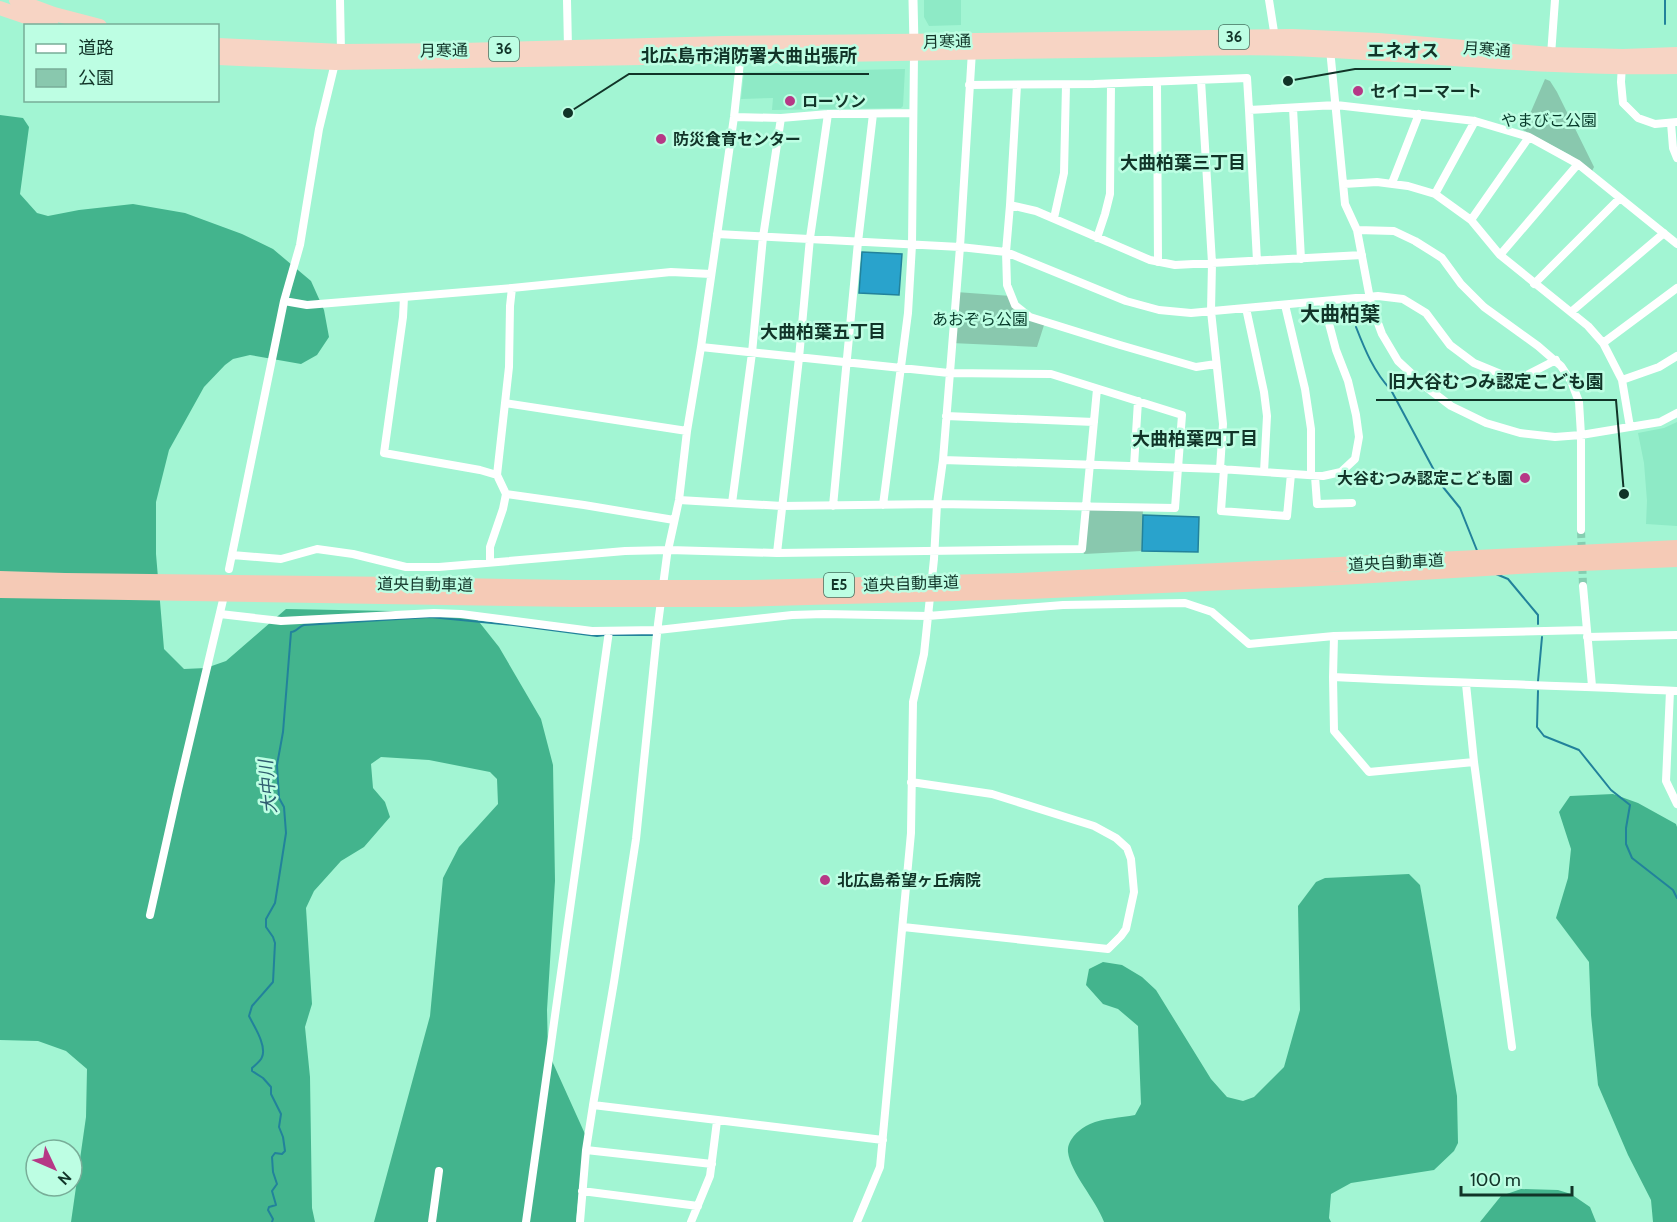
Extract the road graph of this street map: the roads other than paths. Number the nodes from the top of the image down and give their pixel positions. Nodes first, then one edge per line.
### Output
1 (16, 0) edge
2 (340, 0) edge
3 (567, 0) edge
4 (913, 0) edge
5 (1269, 0) edge
6 (1554, 0) edge
7 (0, 8) edge
8 (46, 24) edge
9 (92, 24) edge
10 (1276, 42) junction
11 (1330, 44) junction
12 (219, 45) edge
13 (972, 46) junction
14 (914, 48) junction
15 (742, 49) junction
16 (568, 53) junction
17 (1677, 54) edge
18 (338, 57) junction
19 (219, 58) edge
20 (1551, 59) junction
21 (1622, 62) junction
22 (1677, 67) edge
23 (1201, 80) junction
24 (1157, 82) junction
25 (1111, 84) junction
26 (969, 85) junction
27 (1017, 85) junction
28 (1066, 85) junction
29 (1336, 105) junction
30 (1293, 108) junction
31 (1249, 110) junction
32 (913, 113) junction
33 (828, 114) junction
34 (873, 114) junction
35 (1419, 114) junction
36 (734, 117) junction
37 (781, 118) junction
38 (1474, 121) junction
39 (1674, 122) edge
40 (1529, 137) junction
41 (1677, 158) edge
42 (1578, 164) junction
43 (1392, 183) junction
44 (1344, 184) junction
45 (1435, 194) junction
46 (1620, 198) junction
47 (1011, 205) junction
48 (1054, 218) junction
49 (1471, 220) junction
50 (1357, 230) junction
51 (1664, 233) junction
52 (717, 234) junction
53 (763, 237) junction
54 (1097, 237) junction
55 (810, 238) junction
56 (858, 242) junction
57 (1677, 244) edge
58 (912, 245) junction
59 (960, 247) junction
60 (1006, 252) junction
61 (1362, 255) junction
62 (1500, 255) junction
63 (1301, 259) junction
64 (1257, 261) junction
65 (1158, 262) junction
66 (1212, 263) junction
67 (711, 274) junction
68 (1534, 284) junction
69 (512, 288) junction
70 (1677, 288) edge
71 (404, 297) junction
72 (1370, 297) junction
73 (284, 301) junction
74 (1323, 301) junction
75 (1285, 305) junction
76 (1246, 308) junction
77 (1211, 311) junction
78 (1571, 312) junction
79 (1603, 343) junction
80 (701, 347) junction
81 (752, 353) junction
82 (1677, 356) edge
83 (799, 358) junction
84 (1556, 360) junction
85 (846, 363) junction
86 (1216, 364) junction
87 (901, 368) junction
88 (949, 373) junction
89 (1622, 380) junction
90 (1097, 389) junction
91 (1138, 401) junction
92 (505, 404) junction
93 (1677, 413) edge
94 (946, 416) junction
95 (1094, 422) junction
96 (1630, 428) junction
97 (687, 430) junction
98 (1581, 435) junction
99 (943, 460) junction
100 (1090, 465) junction
101 (1134, 466) junction
102 (1179, 467) junction
103 (1222, 469) junction
104 (1264, 472) junction
105 (1291, 474) junction
106 (496, 476) junction
107 (1313, 476) junction
108 (506, 494) junction
109 (679, 500) junction
110 (732, 503) junction
111 (1352, 503) dead end
112 (937, 504) junction
113 (883, 505) junction
114 (782, 506) junction
115 (832, 506) junction
116 (1087, 506) junction
117 (674, 520) junction
118 (1581, 530) tunnel mouth
119 (1677, 547) edge
120 (668, 553) junction
121 (777, 553) junction
122 (232, 555) junction
123 (934, 555) junction
124 (1677, 560) edge
125 (490, 562) junction
126 (229, 569) dead end
127 (0, 578) edge
128 (1583, 586) tunnel mouth
129 (0, 591) edge
130 (223, 600) dead end
131 (929, 613) junction
132 (220, 614) junction
133 (658, 627) junction
134 (609, 631) junction
135 (1587, 633) junction
136 (1677, 635) edge
137 (1334, 636) junction
138 (1333, 677) junction
139 (1466, 684) junction
140 (1592, 686) junction
141 (1673, 691) edge
142 (1473, 762) junction
143 (911, 782) junction
144 (1677, 804) edge
145 (150, 915) dead end
146 (903, 927) junction
147 (1512, 1047) dead end
148 (593, 1105) junction
149 (717, 1121) junction
150 (883, 1140) junction
151 (586, 1150) junction
152 (712, 1164) junction
153 (440, 1171) dead end
154 (582, 1191) junction
155 (698, 1206) junction
156 (432, 1222) edge
157 (526, 1222) edge
158 (580, 1222) edge
159 (691, 1222) edge
160 (857, 1222) edge

1 - 9 highway
2 - 18 street
3 - 16 street
4 - 14 street
5 - 10 street
6 - 20 street
7 - 8 highway
10 - 11 highway, 月寒通 / 36
10 - 13 highway, 月寒通 / 36
11 - 20 highway, 月寒通 / 36
11 - 29 street
12 - 18 highway, 月寒通 / 36
13 - 14 highway, 月寒通 / 36
13 - 26 street
14 - 15 highway, 月寒通 / 36
14 - 32 street
15 - 16 highway, 月寒通 / 36
15 - 36 street
16 - 18 highway, 月寒通 / 36
17 - 21 highway, 月寒通 / 36
18 - 19 highway, 月寒通 / 36
18 - 73 street
20 - 21 highway, 月寒通 / 36
21 - 22 highway, 月寒通 / 36
21 - 39 street
23 - 24 street
23 - 31 street
23 - 66 street
24 - 25 street
24 - 65 street
25 - 28 street
25 - 54 street
26 - 27 street
26 - 59 street
27 - 28 street
27 - 47 street
28 - 48 street
29 - 30 street
29 - 35 street
29 - 44 street
30 - 31 street
30 - 63 street
31 - 64 street
32 - 34 street
32 - 58 street
33 - 34 street
33 - 37 street
33 - 55 street
34 - 56 street
35 - 38 street
35 - 43 street
36 - 37 street
36 - 52 street
37 - 53 street
38 - 40 street
38 - 45 street
39 - 41 street
40 - 42 street
40 - 49 street
42 - 46 street
42 - 62 street
43 - 44 street
43 - 45 street
44 - 50 street
45 - 49 street
46 - 51 street
46 - 68 street
47 - 48 street
47 - 60 street
48 - 54 street
49 - 62 street
50 - 61 street
50 - 84 street
51 - 57 street
51 - 78 street
52 - 53 street
52 - 67 street
53 - 55 street
53 - 81 street
54 - 65 street
55 - 56 street
55 - 83 street
56 - 58 street
56 - 85 street
58 - 59 street
58 - 87 street
59 - 60 street
59 - 88 street
60 - 77 street
60 - 86 street
61 - 63 street
61 - 72 street
62 - 68 street
63 - 64 street
64 - 66 street
65 - 66 street
66 - 77 street
67 - 69 street
67 - 80 street
68 - 78 street
69 - 71 street
69 - 92 street
70 - 79 street
71 - 73 street
71 - 106 street
72 - 74 street
72 - 84 street
72 - 98 street
73 - 122 street
74 - 75 street
74 - 107 street
75 - 76 street
75 - 107 street
76 - 77 street
76 - 104 street
77 - 86 street
78 - 79 street
79 - 89 street
80 - 81 street
80 - 97 street
81 - 83 street
81 - 110 street
82 - 89 street
83 - 85 street
83 - 114 street
84 - 98 street
85 - 87 street
85 - 115 street
86 - 103 street
87 - 88 street
87 - 113 street
88 - 90 street
88 - 94 street
89 - 96 street
90 - 91 street
90 - 95 street
91 - 101 street
91 - 102 street
92 - 97 street
92 - 106 street
93 - 96 street
94 - 95 street
94 - 99 street
95 - 100 street
96 - 98 street
97 - 109 street
98 - 118 street
99 - 100 street
99 - 112 street
100 - 101 street
100 - 116 street
101 - 102 street
102 - 103 street
102 - 116 street
103 - 104 street
103 - 105 street
104 - 105 street
105 - 107 street
106 - 108 street
107 - 111 street
108 - 117 street
108 - 125 street
109 - 110 street
109 - 117 street
110 - 114 street
112 - 113 street
112 - 116 street
112 - 123 street
113 - 115 street
114 - 115 street
114 - 121 street
116 - 123 street
117 - 120 street
119 - 127 highway, 道央自動車道 / E5
120 - 121 street
120 - 125 street
120 - 133 street
121 - 123 street
122 - 125 street
122 - 126 street
123 - 131 street
124 - 129 highway, 道央自動車道 / E5
128 - 135 street
130 - 132 street
131 - 133 street
131 - 137 street
131 - 143 street
132 - 134 street
132 - 145 street
133 - 134 street
133 - 148 street
134 - 157 street
135 - 136 street
135 - 137 street
135 - 140 street
137 - 138 street
138 - 139 street
138 - 142 street
139 - 140 street
139 - 142 street
140 - 141 street
141 - 144 street
142 - 147 street
143 - 146 street
143 - 146 street
146 - 150 street
148 - 149 street
148 - 151 street
149 - 150 street
149 - 152 street
150 - 160 street
151 - 152 street
151 - 154 street
152 - 155 street
153 - 156 street
154 - 155 street
154 - 158 street
155 - 159 street

